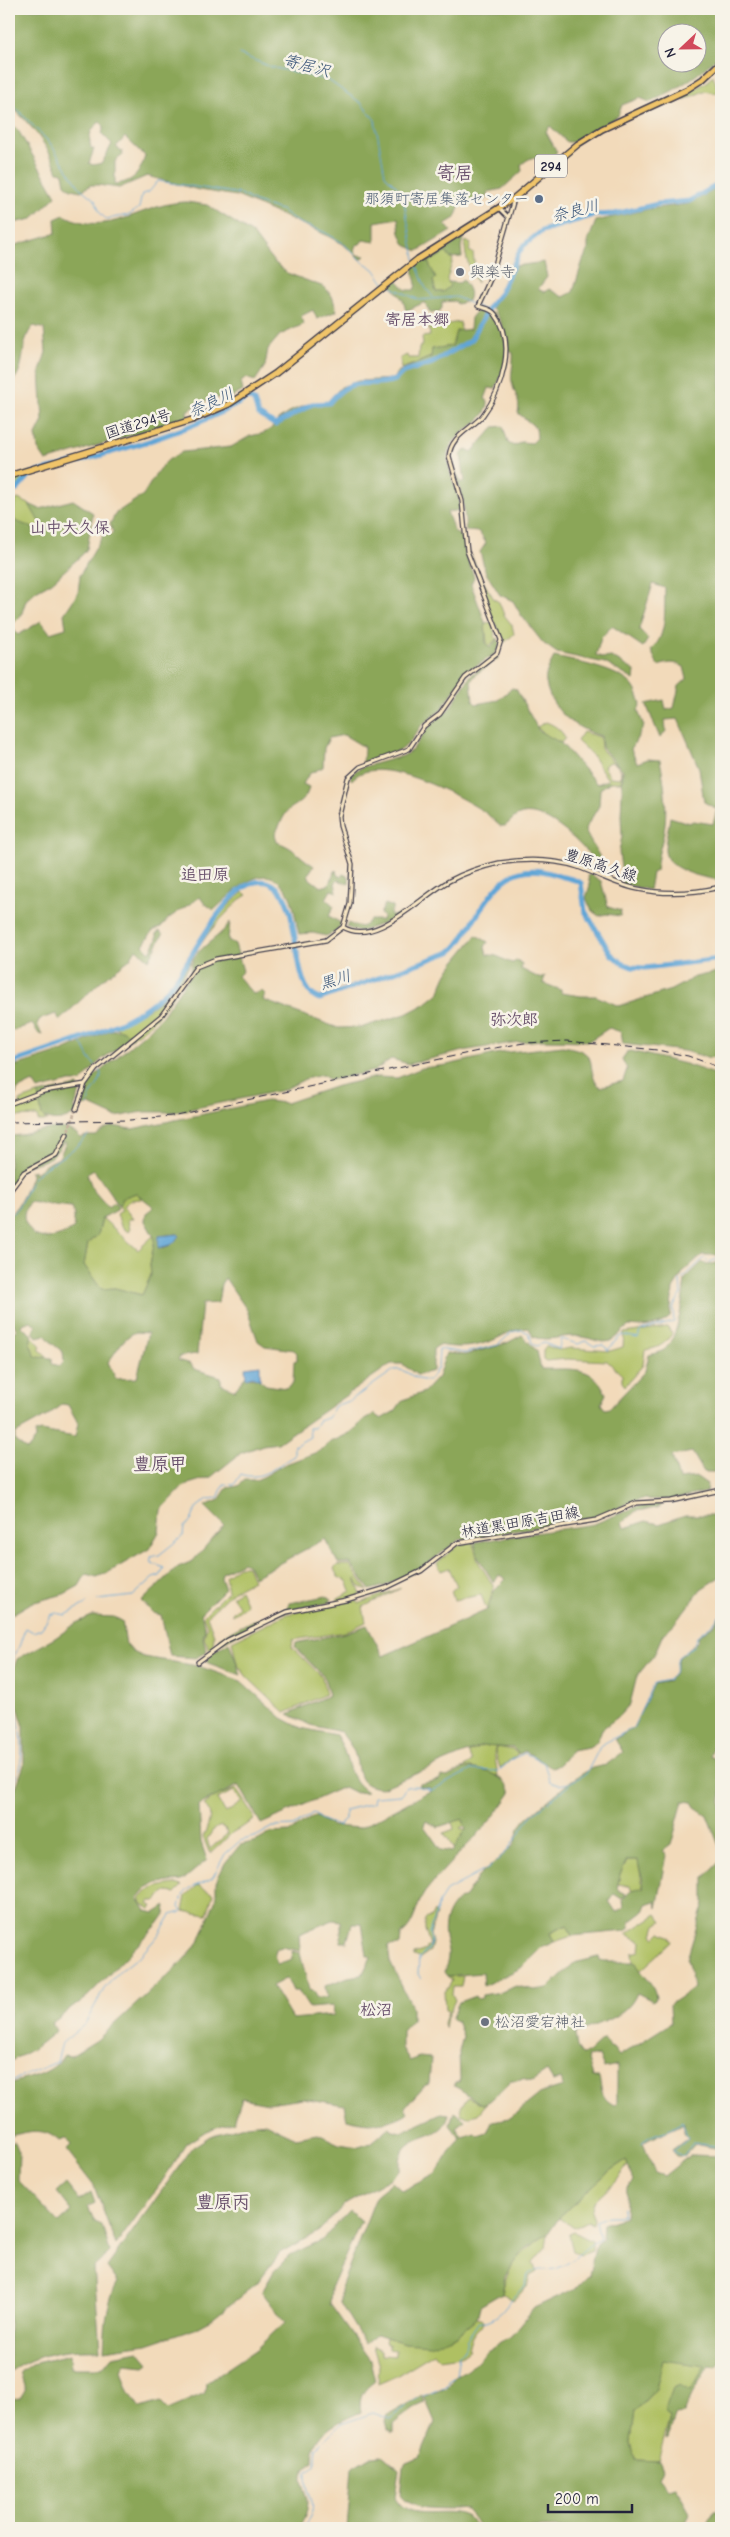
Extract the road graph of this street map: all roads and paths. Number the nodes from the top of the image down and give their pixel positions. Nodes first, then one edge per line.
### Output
1 (721, 62) edge
2 (513, 199) junction
3 (499, 208) junction
4 (509, 217) junction
5 (9, 476) edge
6 (721, 887) edge
7 (343, 927) junction
8 (85, 1084) junction
9 (9, 1104) edge
10 (76, 1109) tunnel mouth
11 (67, 1134) tunnel mouth
12 (9, 1192) edge
13 (721, 1490) edge
14 (198, 1662) dead end

1 - 2 highway, 294
2 - 3 highway, 294
2 - 4 main road
3 - 4 main road
3 - 5 highway, 国道294号 / 294
4 - 7 main road
6 - 7 main road, 豊原高久線
7 - 8 main road
8 - 9 main road
8 - 10 main road
11 - 12 main road
13 - 14 main road, 林道黒田原吉田線

